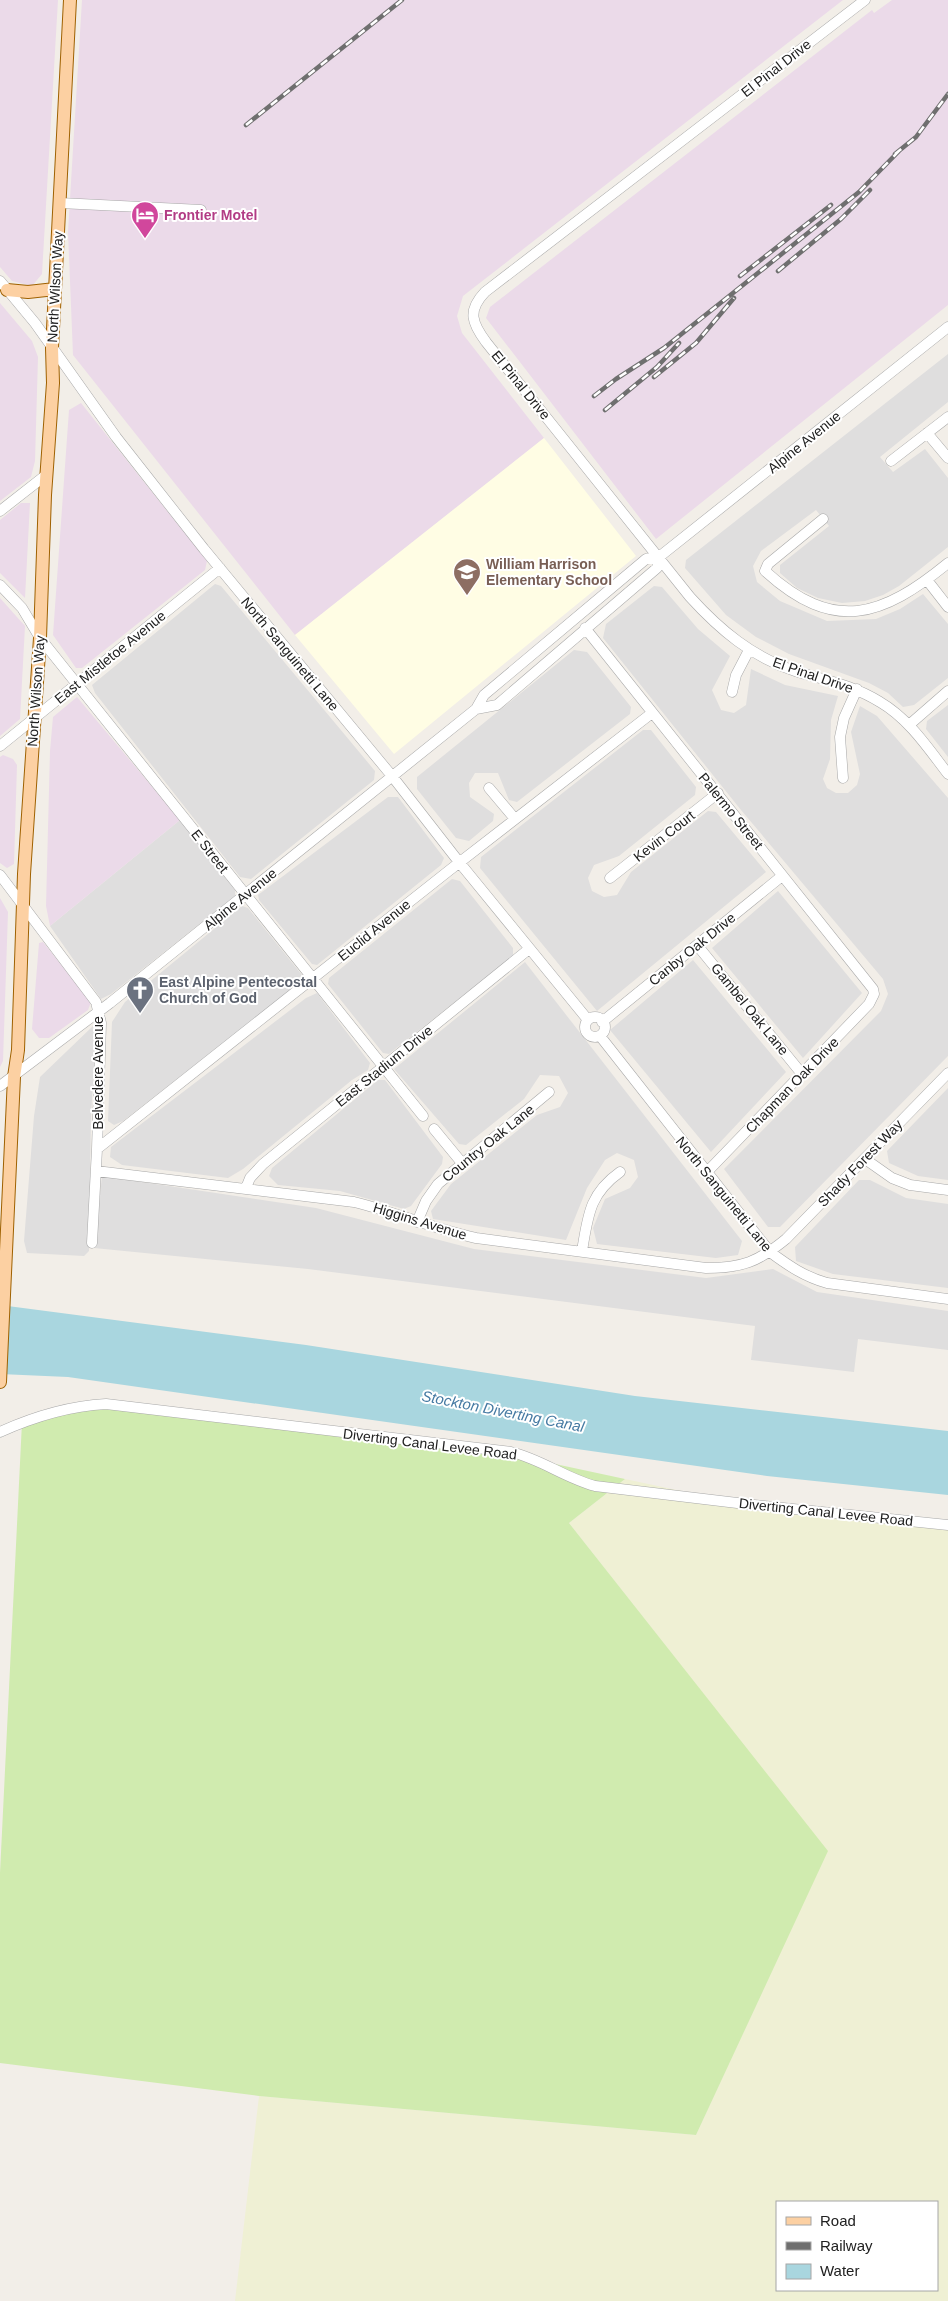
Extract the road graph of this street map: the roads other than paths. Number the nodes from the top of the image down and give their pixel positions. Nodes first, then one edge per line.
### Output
1 (70, 0) edge
2 (865, 0) edge
3 (60, 203) junction
4 (201, 210) dead end
5 (2, 283) edge
6 (55, 289) junction
7 (948, 327) edge
8 (52, 348) junction
9 (948, 417) edge
10 (927, 433) junction
11 (948, 458) edge
12 (891, 462) dead end
13 (46, 475) junction
14 (0, 511) edge
15 (823, 519) dead end
16 (659, 558) junction
17 (948, 563) edge
18 (220, 568) junction
19 (926, 580) junction
20 (0, 585) edge
21 (948, 607) edge
22 (585, 628) junction
23 (40, 638) junction
24 (749, 650) junction
25 (77, 684) junction
26 (857, 689) junction
27 (948, 691) edge
28 (732, 692) dead end
29 (476, 709) junction
30 (652, 713) junction
31 (35, 719) junction
32 (909, 725) junction
33 (0, 746) edge
34 (948, 774) edge
35 (392, 776) junction
36 (843, 778) dead end
37 (489, 788) dead end
38 (718, 793) junction
39 (515, 819) junction
40 (459, 862) junction
41 (0, 875) edge
42 (782, 876) junction
43 (610, 878) dead end
44 (245, 895) junction
45 (23, 905) junction
46 (697, 945) junction
47 (529, 949) junction
48 (313, 979) junction
49 (874, 994) joint
50 (99, 1011) junction
51 (588, 1020) junction
52 (602, 1022) junction
53 (600, 1036) junction
54 (384, 1066) junction
55 (948, 1073) edge
56 (802, 1074) junction
57 (14, 1076) junction
58 (0, 1086) edge
59 (550, 1092) dead end
60 (423, 1116) dead end
61 (434, 1130) dead end
62 (97, 1149) junction
63 (865, 1158) junction
64 (462, 1163) junction
65 (96, 1171) junction
66 (620, 1172) dead end
67 (706, 1173) junction
68 (246, 1188) junction
69 (948, 1190) edge
70 (417, 1222) junction
71 (92, 1243) dead end
72 (582, 1251) junction
73 (770, 1252) junction
74 (948, 1299) edge
75 (0, 1382) edge
76 (0, 1432) edge
77 (948, 1525) edge

1 - 3 main road, North Wilson Way
2 - 16 street, El Pinal Drive
3 - 4 street
3 - 6 main road, North Wilson Way
5 - 6 main road
5 - 8 street, North Sanguinetti Lane
6 - 8 main road, North Wilson Way
7 - 16 street, Alpine Avenue
8 - 13 main road, North Wilson Way
8 - 18 street, North Sanguinetti Lane
9 - 10 street
10 - 11 street
10 - 12 street
13 - 14 street
13 - 23 main road, North Wilson Way
15 - 19 street
16 - 22 street, Alpine Avenue
16 - 24 street, El Pinal Drive
16 - 29 street, Alpine Avenue
17 - 19 street
18 - 25 street, East Mistletoe Avenue
18 - 35 street, North Sanguinetti Lane
19 - 21 street
20 - 23 street, E Street
22 - 29 street, Alpine Avenue
22 - 30 street, Palermo Street
23 - 25 street, E Street
23 - 31 main road, North Wilson Way
24 - 26 street, El Pinal Drive
24 - 28 street
25 - 31 street, East Mistletoe Avenue
25 - 44 street, E Street
26 - 32 street, El Pinal Drive
26 - 36 street
27 - 32 street
29 - 35 street, Alpine Avenue
30 - 38 street, Palermo Street
30 - 39 street, Euclid Avenue
31 - 33 street, East Mistletoe Avenue
31 - 45 main road, North Wilson Way
32 - 34 street, El Pinal Drive
35 - 40 street, North Sanguinetti Lane
35 - 44 street, Alpine Avenue
37 - 39 street
38 - 42 street, Palermo Street
38 - 43 street, Kevin Court
39 - 40 street, Euclid Avenue
40 - 47 street, North Sanguinetti Lane
40 - 48 street, Euclid Avenue
41 - 45 street, Belvedere Avenue
42 - 46 street, Canby Oak Drive
42 - 49 street, Palermo Street
44 - 48 street, E Street
44 - 50 street, Alpine Avenue
45 - 50 street, Belvedere Avenue
45 - 57 main road, North Wilson Way
46 - 52 street, Canby Oak Drive
46 - 56 street, Gambel Oak Lane
47 - 51 street, North Sanguinetti Lane
47 - 54 street, East Stadium Drive
48 - 54 street, E Street
48 - 62 street, Euclid Avenue
49 - 56 street, Chapman Oak Drive
50 - 57 street, Alpine Avenue
50 - 62 street, Belvedere Avenue
51 - 52 street
51 - 53 street
52 - 53 street
53 - 67 street, North Sanguinetti Lane
54 - 60 street, E Street
54 - 68 street, East Stadium Drive
55 - 63 street, Shady Forest Way
56 - 67 street, Chapman Oak Drive
57 - 58 street, Alpine Avenue
57 - 75 main road, North Wilson Way
59 - 64 street, Country Oak Lane
61 - 64 street
62 - 65 street, Belvedere Avenue
63 - 69 street
63 - 73 street, Shady Forest Way
64 - 70 street, Country Oak Lane
65 - 68 street, Higgins Avenue
65 - 71 street, Belvedere Avenue
66 - 72 street
67 - 73 street, North Sanguinetti Lane
68 - 70 street, Higgins Avenue
70 - 72 street, Higgins Avenue
72 - 73 street, Higgins Avenue
73 - 74 street, North Sanguinetti Lane
76 - 77 street, Diverting Canal Levee Road

